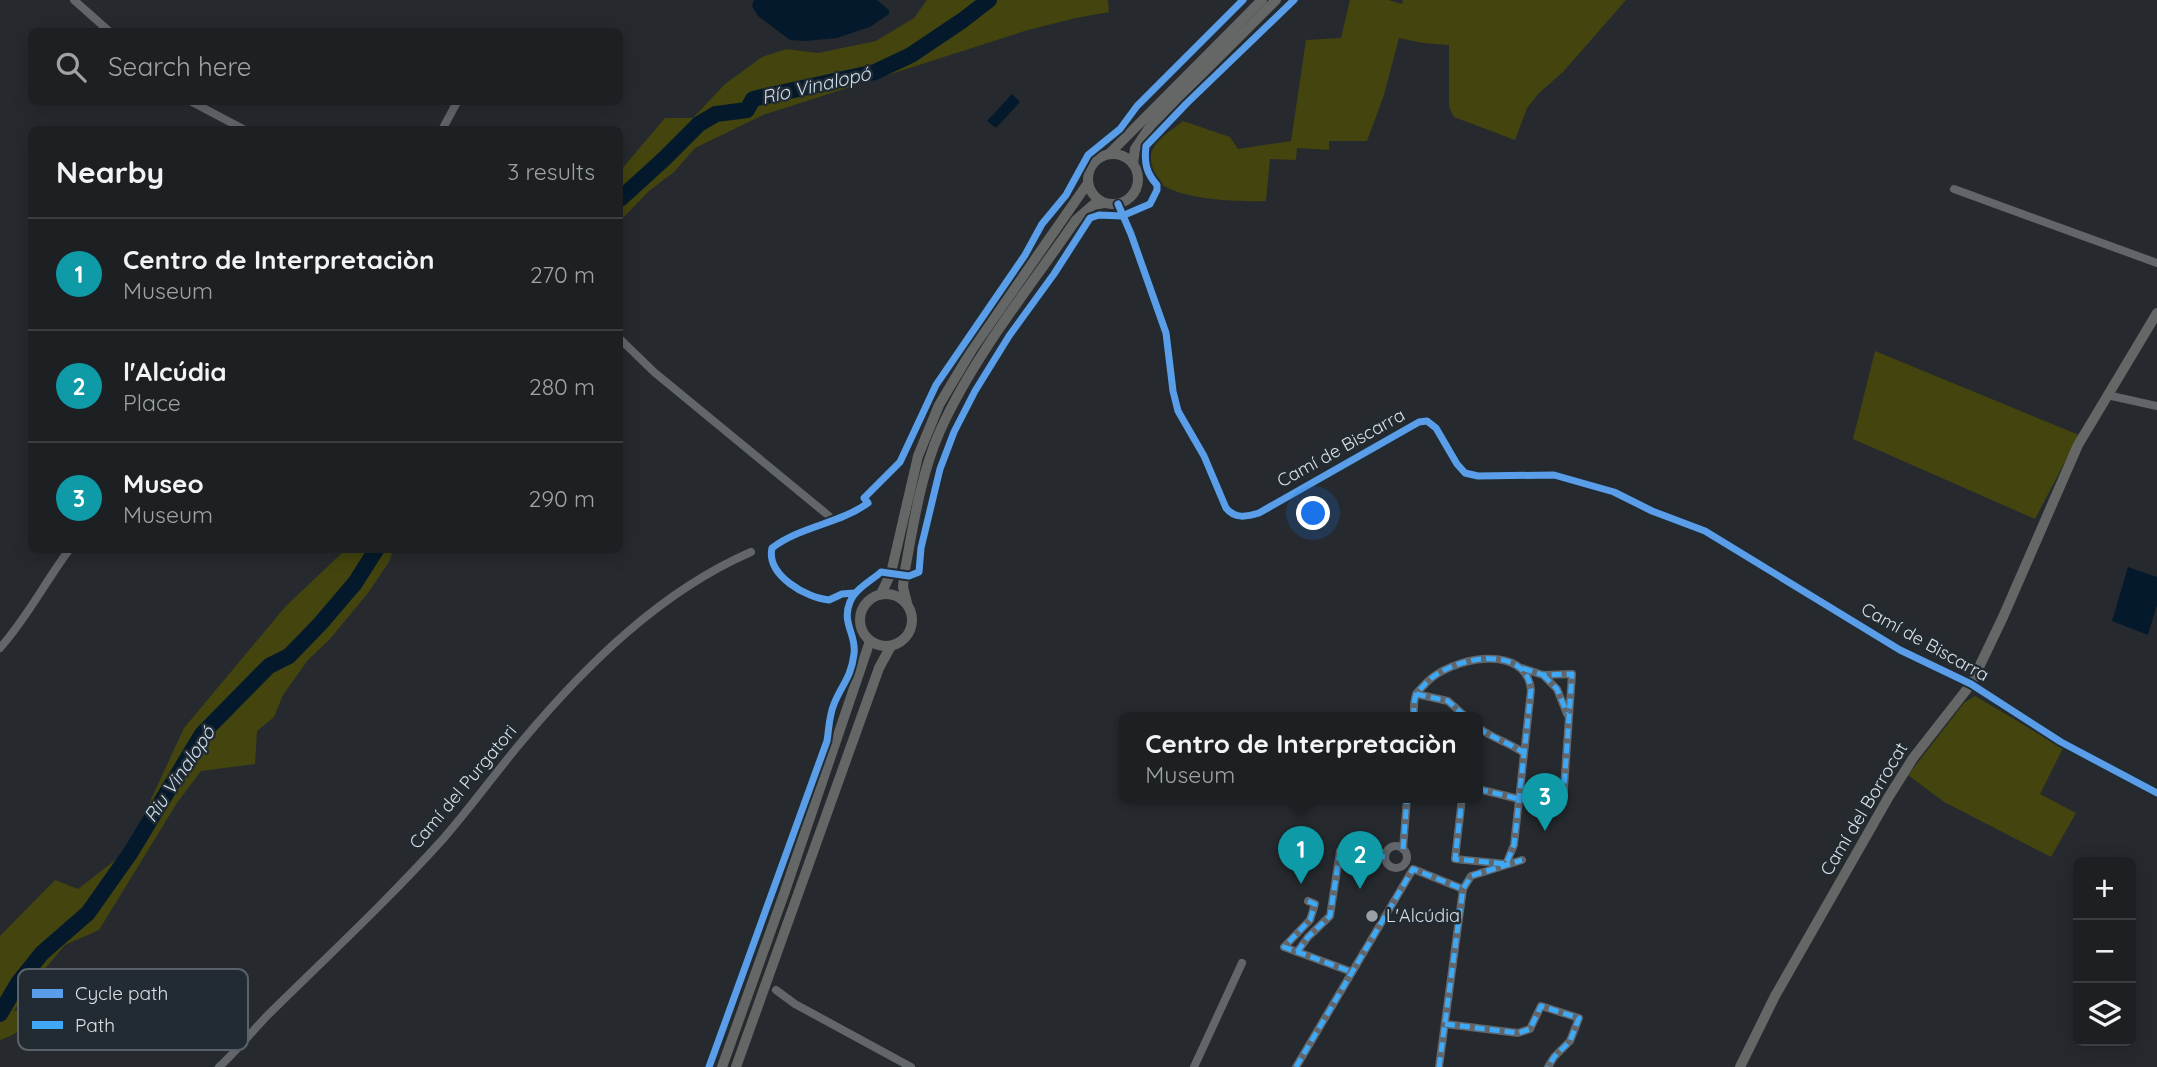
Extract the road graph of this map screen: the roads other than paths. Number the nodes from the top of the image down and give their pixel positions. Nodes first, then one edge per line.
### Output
1 (74, 0) edge
2 (1262, 0) edge
3 (1276, 0) edge
4 (106, 28) edge
5 (198, 105) edge
6 (455, 105) edge
7 (237, 126) edge
8 (444, 126) edge
9 (1109, 154) junction
10 (1133, 164) junction
11 (1088, 183) junction
12 (1954, 189) dead end
13 (1104, 203) junction
14 (1118, 204) junction
15 (2157, 262) edge
16 (2157, 313) edge
17 (623, 342) edge
18 (2107, 395) junction
19 (2157, 406) edge
20 (830, 516) dead end
21 (751, 552) dead end
22 (67, 553) edge
23 (881, 594) junction
24 (907, 603) junction
25 (870, 641) junction
26 (891, 646) junction
27 (0, 648) edge
28 (1522, 668) junction
29 (1543, 675) junction
30 (1971, 684) junction
31 (1416, 694) junction
32 (1414, 712) edge
33 (1460, 712) edge
34 (1568, 719) junction
35 (1483, 731) edge
36 (1524, 753) junction
37 (1483, 790) edge
38 (2157, 793) edge
39 (1519, 799) junction
40 (1407, 803) edge
41 (1461, 803) edge
42 (1403, 849) junction
43 (1385, 856) junction
44 (1522, 860) dead end
45 (1506, 864) junction
46 (1404, 865) junction
47 (1413, 869) junction
48 (1464, 889) junction
49 (1308, 901) dead end
50 (1297, 952) junction
51 (1242, 963) dead end
52 (1352, 972) junction
53 (776, 990) dead end
54 (1445, 1024) junction
55 (248, 1036) edge
56 (235, 1050) edge
57 (219, 1067) edge
58 (722, 1067) edge
59 (736, 1067) edge
60 (911, 1067) edge
61 (1194, 1067) edge
62 (1296, 1067) edge
63 (1439, 1067) edge
64 (1548, 1067) edge
65 (1740, 1067) edge

1 - 4 street
2 - 9 main road
3 - 10 main road
5 - 7 street
6 - 8 street
9 - 10 main road
9 - 11 main road
10 - 14 main road
11 - 13 main road
11 - 23 main road
12 - 15 street
13 - 14 main road
13 - 24 main road
14 - 30 street, Camí de Biscarra
16 - 18 main road, Camí del Borrocat
17 - 20 street
18 - 19 street
18 - 30 main road, Camí del Borrocat
21 - 55 street, Camí del Purgatori
22 - 27 street
23 - 24 main road
23 - 25 main road
24 - 26 main road
25 - 26 main road
25 - 58 main road
26 - 59 main road
28 - 29 street
28 - 31 street
28 - 36 street
29 - 34 street
29 - 34 street
30 - 38 street, Camí de Biscarra
30 - 65 main road, Camí del Borrocat
31 - 32 street
31 - 33 street
34 - 39 street
35 - 36 street
36 - 39 street
37 - 39 street
39 - 45 street
40 - 42 street
41 - 45 street
42 - 43 street
42 - 46 street
43 - 46 street
43 - 50 street
44 - 45 street
45 - 48 street
46 - 47 street
47 - 48 street
47 - 52 street
48 - 54 street
49 - 50 street
50 - 52 street
51 - 61 street
52 - 62 street
53 - 60 street
54 - 63 street
54 - 64 street
56 - 57 street, Camí del Purgatori

